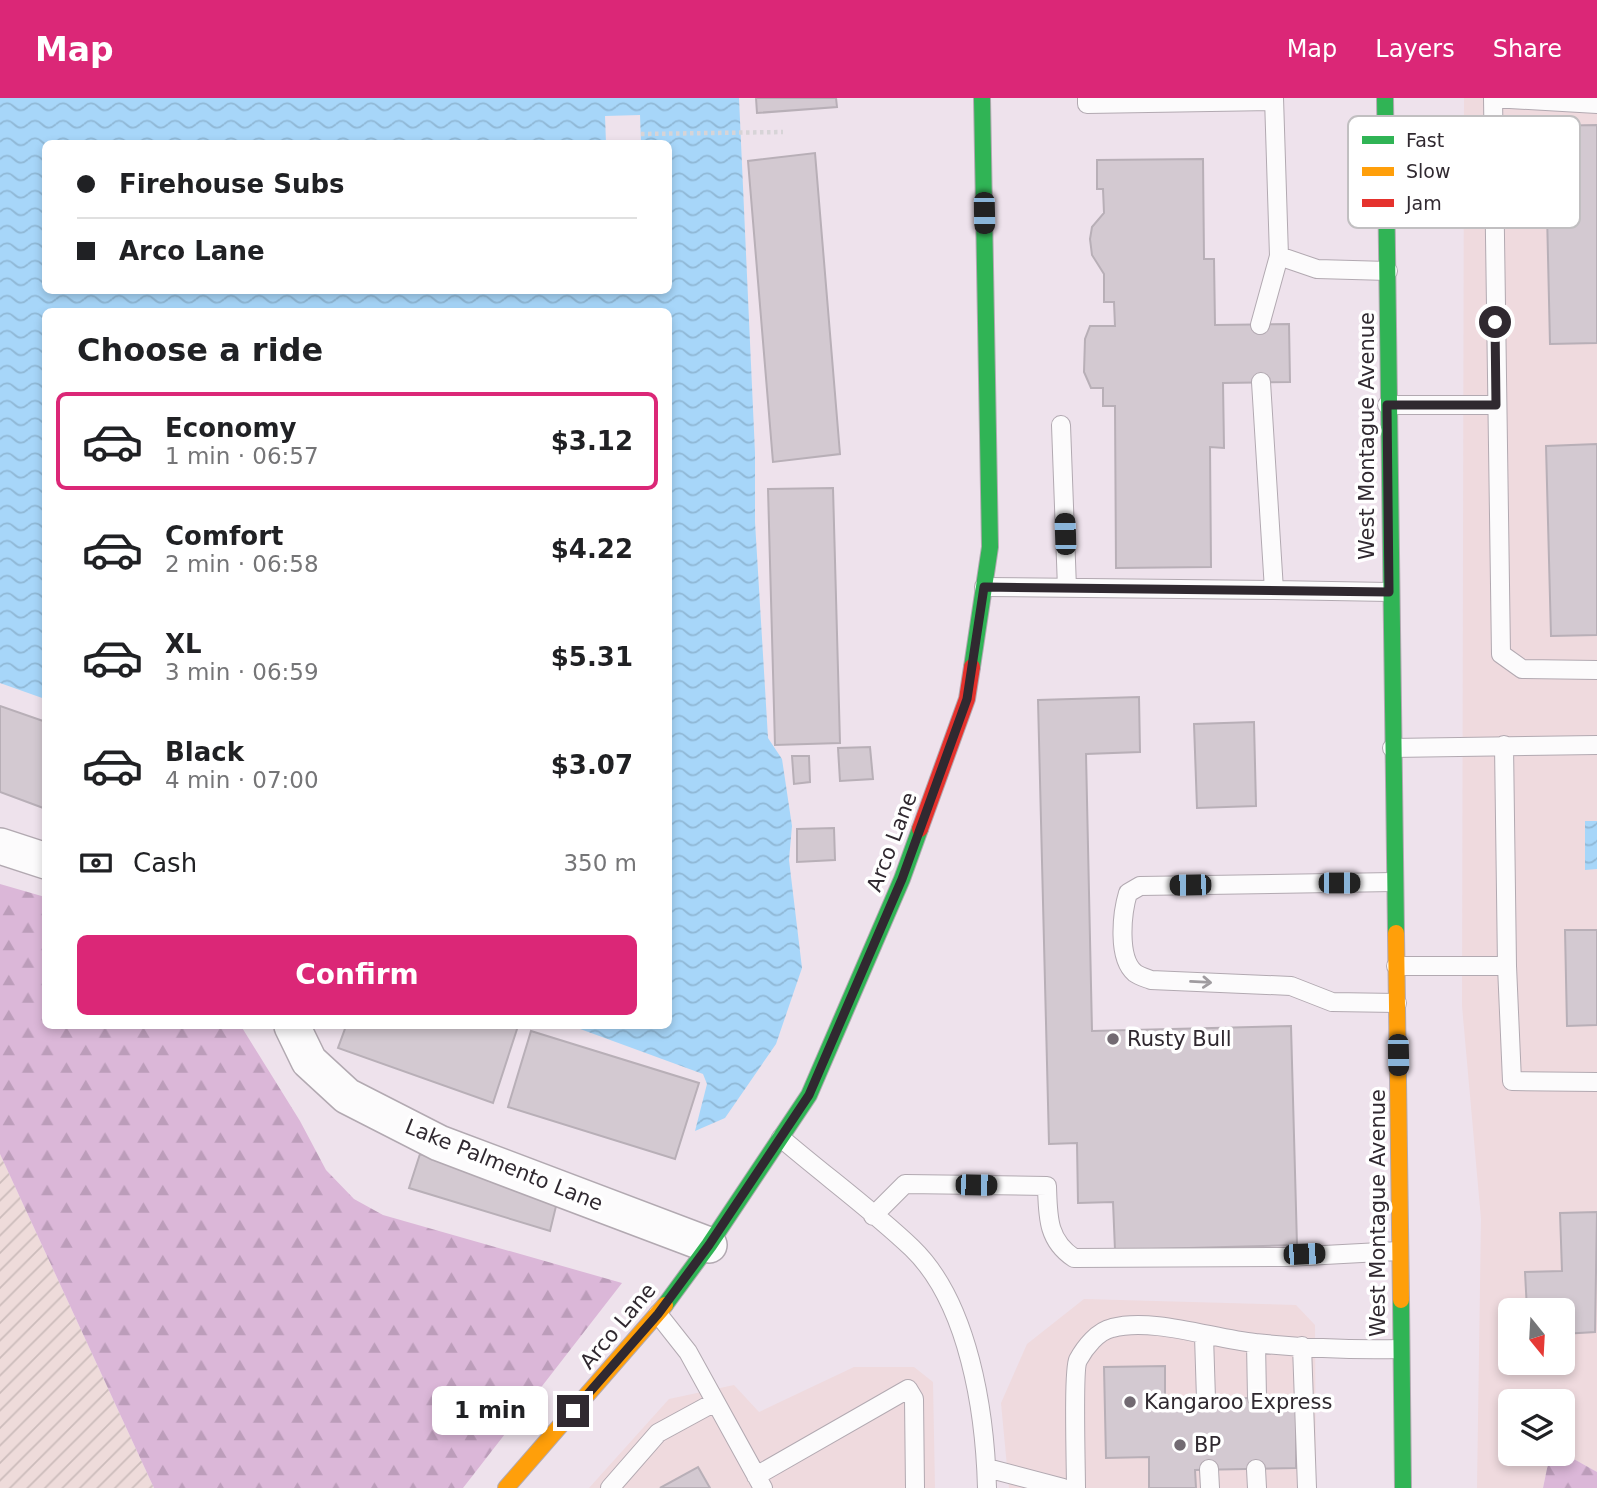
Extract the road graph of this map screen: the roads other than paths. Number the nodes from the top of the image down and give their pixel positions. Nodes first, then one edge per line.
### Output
1 (982, 98) edge
2 (1087, 98) edge
3 (1385, 98) edge
4 (1274, 99) edge
5 (1591, 102) edge
6 (1385, 116) edge
7 (1493, 116) edge
8 (1387, 228) edge
9 (1494, 228) edge
10 (1279, 256) junction
11 (1388, 271) junction
12 (1260, 325) dead end
13 (1261, 383) dead end
14 (1387, 405) junction
15 (1496, 405) junction
16 (1062, 425) dead end
17 (984, 587) junction
18 (1067, 588) junction
19 (1274, 590) junction
20 (1389, 592) junction
21 (1597, 670) edge
22 (1504, 745) junction
23 (1597, 745) edge
24 (1392, 748) junction
25 (0, 846) edge
26 (42, 860) edge
27 (1394, 882) junction
28 (1396, 966) junction
29 (1507, 966) junction
30 (1397, 1003) junction
31 (293, 1029) edge
32 (1597, 1082) edge
33 (780, 1138) junction
34 (873, 1216) junction
35 (709, 1245) junction
36 (1399, 1251) junction
37 (658, 1314) junction
38 (1204, 1336) junction
39 (1256, 1343) junction
40 (1302, 1346) junction
41 (1400, 1349) junction
42 (1257, 1398) dead end
43 (1206, 1399) dead end
44 (715, 1402) junction
45 (987, 1468) junction
46 (1209, 1469) dead end
47 (1256, 1469) dead end
48 (760, 1482) edge
49 (506, 1488) edge
50 (610, 1488) edge
51 (915, 1488) edge
52 (987, 1488) edge
53 (1063, 1488) edge
54 (1076, 1488) edge
55 (1210, 1488) edge
56 (1256, 1488) edge
57 (1307, 1488) edge
58 (1403, 1488) edge

1 - 17 street, Arco Lane
2 - 4 lane
3 - 6 street, West Montague Avenue
4 - 10 lane
5 - 7 lane
8 - 11 street, West Montague Avenue
9 - 15 lane
10 - 11 lane
10 - 12 lane
11 - 14 street, West Montague Avenue
13 - 19 lane
14 - 15 lane
14 - 20 street, West Montague Avenue
15 - 21 lane
16 - 18 lane
17 - 18 lane
17 - 33 street, Arco Lane
18 - 19 lane
19 - 20 lane
20 - 24 street, West Montague Avenue
22 - 23 lane
22 - 24 lane
22 - 29 lane
24 - 27 street, West Montague Avenue
25 - 26 street
27 - 28 street, West Montague Avenue
27 -> 30 lane
28 - 29 lane
28 - 30 street, West Montague Avenue
29 - 32 lane
30 - 36 street, West Montague Avenue
31 - 35 street, Lake Palmento Lane
33 - 34 lane
33 - 35 street, Arco Lane
34 - 36 lane
34 - 45 lane
35 - 37 street, Arco Lane
36 - 41 street, West Montague Avenue
37 - 44 lane
37 - 49 street, Arco Lane
38 - 39 lane
38 - 43 lane
38 - 54 lane
39 - 40 lane
39 - 42 lane
40 - 41 lane
40 - 57 lane
41 - 58 street, West Montague Avenue
44 - 48 lane
44 - 50 lane
45 - 52 lane
45 - 53 lane
46 - 55 lane
47 - 56 lane
48 - 51 lane

